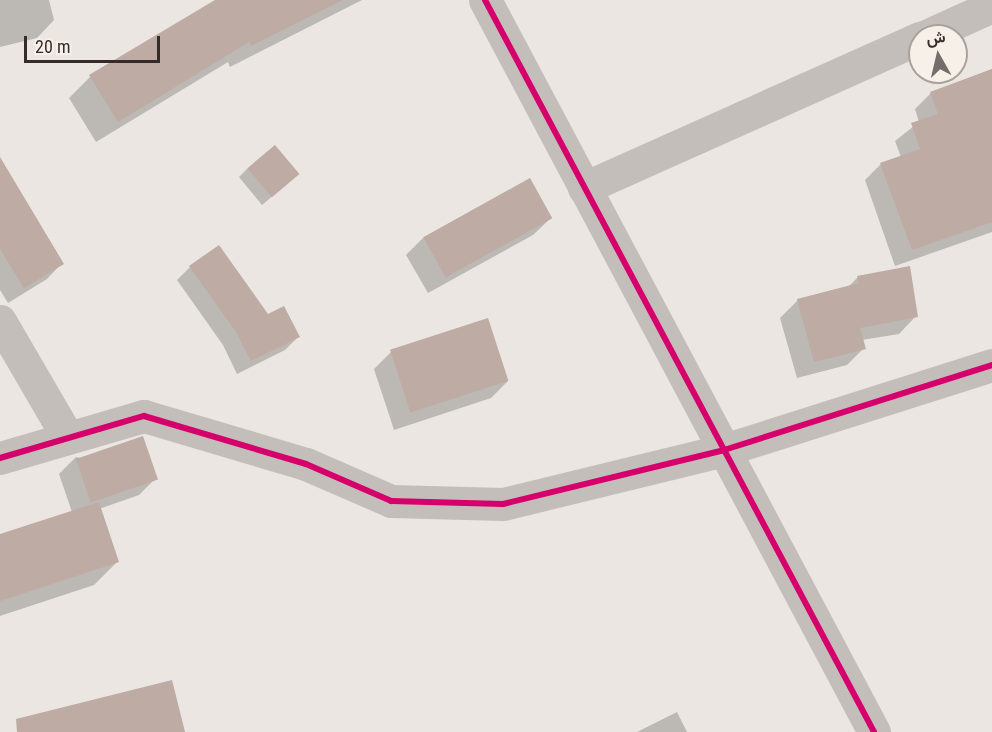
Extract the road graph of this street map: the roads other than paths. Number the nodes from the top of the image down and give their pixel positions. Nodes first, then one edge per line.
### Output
1 (485, 0) edge
2 (992, 6) edge
3 (952, 24) edge
4 (908, 44) edge
5 (584, 188) junction
6 (0, 321) edge
7 (992, 365) edge
8 (68, 438) junction
9 (724, 450) junction
10 (0, 458) edge
11 (874, 732) edge

1 - 5 street
2 - 3 street
4 - 5 street
5 - 9 street
6 - 8 street
7 - 9 street
8 - 9 street
8 - 10 street
9 - 11 street

